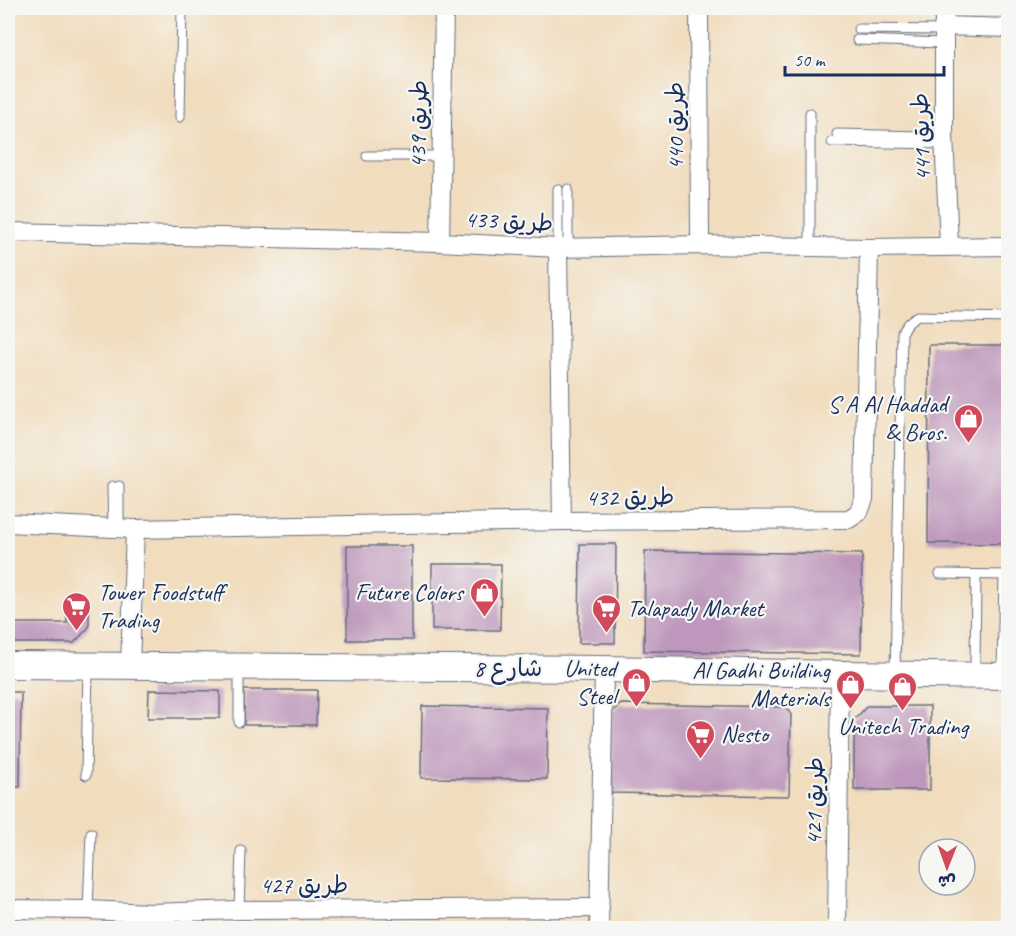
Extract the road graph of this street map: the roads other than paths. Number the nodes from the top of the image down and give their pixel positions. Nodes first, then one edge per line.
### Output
1 (182, 8) edge
2 (444, 8) edge
3 (699, 8) edge
4 (944, 8) edge
5 (1008, 28) edge
6 (858, 29) dead end
7 (943, 33) junction
8 (857, 40) dead end
9 (810, 113) dead end
10 (180, 117) dead end
11 (834, 138) dead end
12 (945, 139) junction
13 (367, 156) dead end
14 (442, 156) junction
15 (563, 189) dead end
16 (8, 232) edge
17 (440, 242) junction
18 (700, 245) junction
19 (949, 246) junction
20 (1008, 246) edge
21 (810, 247) junction
22 (563, 248) junction
23 (868, 248) junction
24 (1008, 318) edge
25 (116, 486) dead end
26 (562, 522) junction
27 (8, 523) edge
28 (122, 529) junction
29 (940, 574) dead end
30 (976, 575) junction
31 (1006, 575) edge
32 (8, 665) edge
33 (88, 665) junction
34 (130, 665) junction
35 (239, 667) junction
36 (604, 669) junction
37 (840, 674) junction
38 (895, 674) junction
39 (975, 675) junction
40 (1005, 676) edge
41 (239, 722) dead end
42 (86, 775) dead end
43 (91, 832) dead end
44 (241, 851) dead end
45 (600, 908) junction
46 (8, 909) edge
47 (88, 910) junction
48 (239, 910) junction
49 (150, 921) edge
50 (599, 928) edge
51 (837, 928) edge

1 - 10 lane
2 - 14 street, طريق 439
3 - 18 street, طريق 440
4 - 7 street, طريق 441
5 - 7 street
6 - 7 lane
7 - 8 lane
7 - 12 street, طريق 441
9 - 21 lane
11 - 12 lane
12 - 19 street, طريق 441
13 - 14 lane
14 - 17 street, طريق 439
15 - 22 lane
16 - 17 street, طريق 433
17 - 22 street, طريق 433
18 - 21 street, طريق 433
18 - 22 street, طريق 433
19 - 20 street, طريق 433
19 - 23 street, طريق 433
21 - 23 street, طريق 433
22 - 26 street
23 - 26 street, طريق 432
24 - 38 lane
25 - 28 lane
26 - 28 street, طريق 432
27 - 28 street, طريق 432
28 - 34 street
29 - 30 lane
30 - 31 lane
30 - 39 lane
31 - 40 lane
32 - 33 street, شارع 8
33 - 34 street, شارع 8
33 - 42 lane
34 - 35 street, شارع 8
35 - 36 street, شارع 8
35 - 41 lane
36 - 37 street, شارع 8
36 - 45 street
37 - 38 street, شارع 8
37 - 51 street, طريق 421
38 - 39 street, شارع 8
39 - 40 street, شارع 8
43 - 47 lane
44 - 48 lane
45 - 48 street, طريق 427
45 - 50 street
46 - 47 street, طريق 427
47 - 49 street, طريق 427
48 - 49 street, طريق 427

